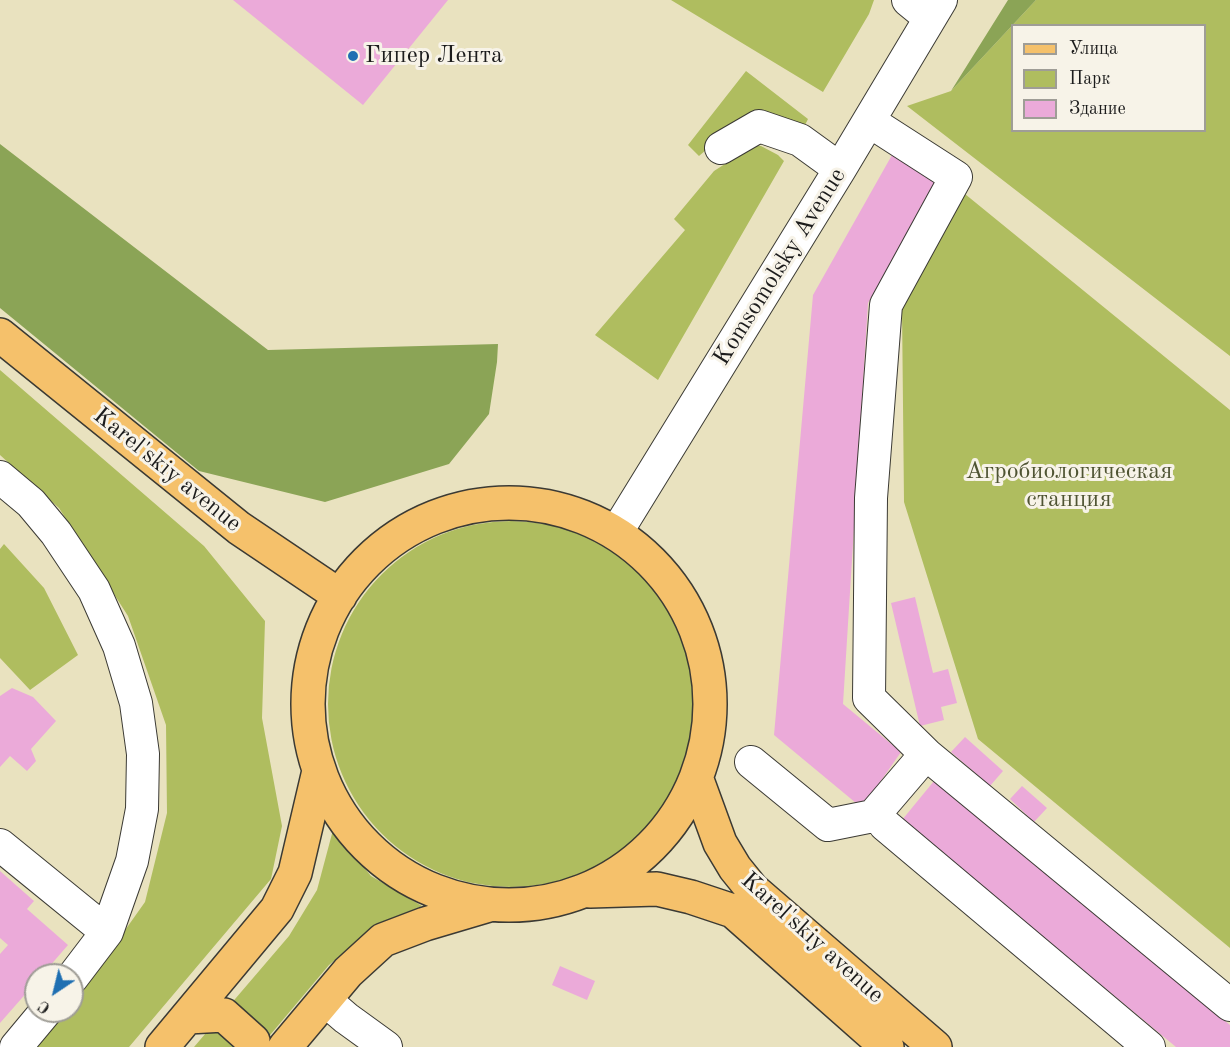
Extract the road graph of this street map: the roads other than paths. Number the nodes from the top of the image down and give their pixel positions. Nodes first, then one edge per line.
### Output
1 (927, 6) edge
2 (869, 121) junction
3 (721, 148) dead end
4 (840, 169) junction
5 (0, 335) edge
6 (0, 477) edge
7 (616, 533) junction
8 (339, 596) junction
9 (926, 754) junction
10 (751, 762) dead end
11 (318, 775) junction
12 (697, 780) junction
13 (885, 825) dead end
14 (0, 845) edge
15 (590, 891) junction
16 (489, 905) junction
17 (107, 932) junction
18 (83, 963) edge
19 (325, 1000) junction
20 (1230, 1005) edge
21 (188, 1017) junction
22 (36, 1023) edge
23 (16, 1047) edge
24 (162, 1047) edge
25 (253, 1047) edge
26 (285, 1047) edge
27 (386, 1047) edge
28 (887, 1047) edge
29 (935, 1047) edge
30 (1149, 1047) edge

1 - 2 street, Komsomolsky Avenue
2 - 4 street, Komsomolsky Avenue
2 - 9 street
3 - 4 street
4 - 7 street, Komsomolsky Avenue
5 - 8 main road, Karel'skiy avenue
6 - 17 street
7 - 8 main road
7 - 12 main road
8 - 11 main road
9 - 10 street
9 - 20 street
11 - 16 main road
11 - 21 main road
12 - 15 main road
12 - 29 main road, Karel'skiy avenue
13 - 30 street
14 - 17 street
15 - 16 main road
15 - 28 main road, Karel'skiy avenue
16 - 19 main road
17 - 18 street
19 - 26 main road
19 - 27 street
21 - 24 main road
21 - 25 main road
22 - 23 street

